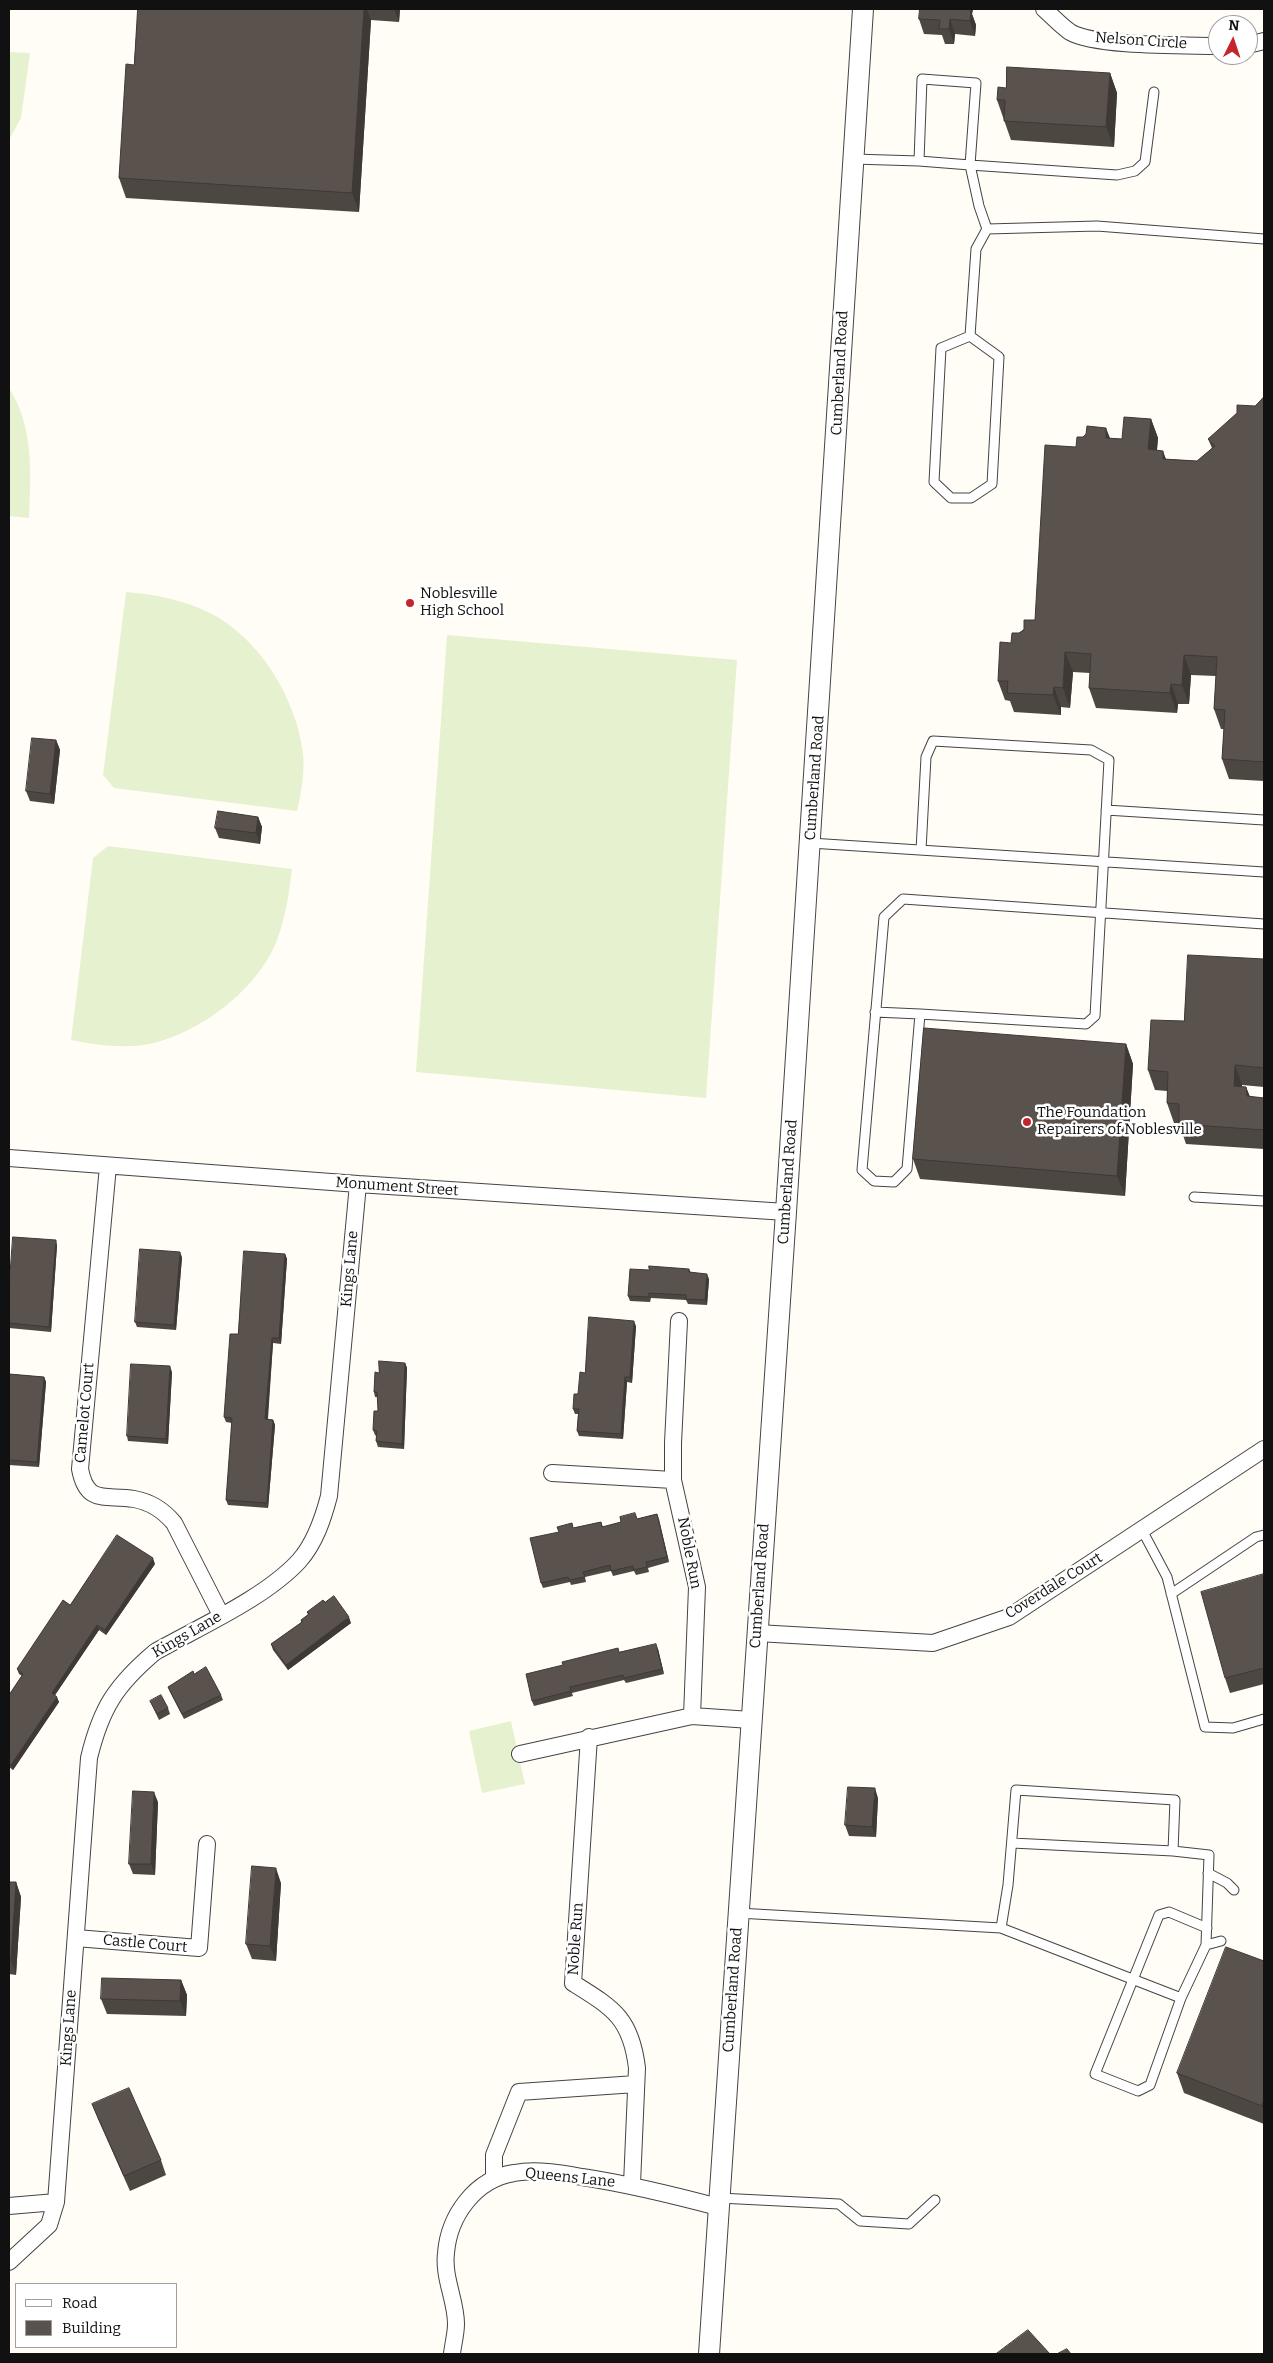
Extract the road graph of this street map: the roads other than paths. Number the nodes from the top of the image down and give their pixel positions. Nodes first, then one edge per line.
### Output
1 (863, 9) edge
2 (1044, 9) edge
3 (1208, 46) edge
4 (1154, 92) dead end
5 (853, 159) junction
6 (919, 161) junction
7 (970, 165) junction
8 (987, 229) junction
9 (1264, 240) edge
10 (970, 336) junction
11 (1106, 810) junction
12 (1264, 820) edge
13 (810, 843) junction
14 (921, 850) junction
15 (1103, 861) junction
16 (1264, 872) edge
17 (1100, 913) junction
18 (1264, 924) edge
19 (876, 1012) junction
20 (920, 1014) junction
21 (9, 1158) edge
22 (108, 1166) junction
23 (358, 1184) junction
24 (1194, 1197) dead end
25 (1264, 1201) edge
26 (786, 1212) junction
27 (679, 1321) dead end
28 (1264, 1449) edge
29 (552, 1472) dead end
30 (673, 1480) junction
31 (1142, 1530) junction
32 (1264, 1535) edge
33 (1171, 1594) junction
34 (221, 1615) junction
35 (757, 1633) junction
36 (692, 1716) junction
37 (1264, 1719) edge
38 (751, 1720) junction
39 (589, 1737) junction
40 (520, 1754) dead end
41 (1012, 1843) junction
42 (208, 1844) dead end
43 (1173, 1851) junction
44 (1208, 1873) junction
45 (1234, 1890) dead end
46 (738, 1913) junction
47 (1001, 1928) junction
48 (1207, 1928) junction
49 (76, 1938) junction
50 (1222, 1942) dead end
51 (1206, 1945) junction
52 (1132, 1980) junction
53 (1182, 1998) junction
54 (636, 2084) junction
55 (494, 2179) junction
56 (632, 2184) junction
57 (935, 2200) dead end
58 (56, 2202) junction
59 (719, 2203) junction
60 (9, 2206) edge
61 (9, 2262) edge
62 (452, 2354) edge
63 (708, 2354) edge

1 - 5 street, Cumberland Road
2 - 3 street, Nelson Circle
4 - 7 lane
5 - 6 lane
5 - 13 street, Cumberland Road
6 - 7 lane
6 - 7 lane
7 - 8 lane
8 - 9 lane
8 - 10 lane
10 - 10 lane
11 - 12 lane
11 - 14 lane
11 - 15 lane
13 - 14 lane
13 - 26 street, Cumberland Road
14 - 15 lane
15 - 16 lane
15 - 17 lane
17 - 18 lane
17 - 19 lane
17 - 20 lane
19 - 20 lane
19 - 20 lane
21 - 22 street, Monument Street
22 - 23 street, Monument Street
22 - 34 street, Camelot Court
23 - 26 street, Monument Street
23 - 34 street, Kings Lane
24 - 25 lane
26 - 35 street, Cumberland Road
27 - 30 street, Noble Run
28 - 31 street, Coverdale Court
29 - 30 street
30 - 36 street, Noble Run
31 - 33 lane
31 - 35 street, Coverdale Court
32 - 33 lane
33 - 37 lane
34 - 49 street, Kings Lane
35 - 38 street, Cumberland Road
36 - 38 street
36 - 39 street
38 - 46 street, Cumberland Road
39 - 40 street
39 - 54 street, Noble Run
41 - 43 lane
41 - 43 lane
41 - 47 lane
42 - 49 street, Castle Court
43 - 44 lane
44 - 45 lane
44 - 48 lane
46 - 47 lane
46 - 59 street, Cumberland Road
47 - 52 lane
48 - 51 lane
48 - 52 lane
49 - 58 street, Kings Lane
50 - 51 lane
51 - 53 lane
52 - 53 lane
52 - 53 lane
54 - 55 street
54 - 56 street, Queens Lane
55 - 56 street, Queens Lane
55 - 62 street, Queens Lane
56 - 59 street, Queens Lane
57 - 59 lane
58 - 60 street
58 - 61 street, Kings Lane
59 - 63 street, Cumberland Road

